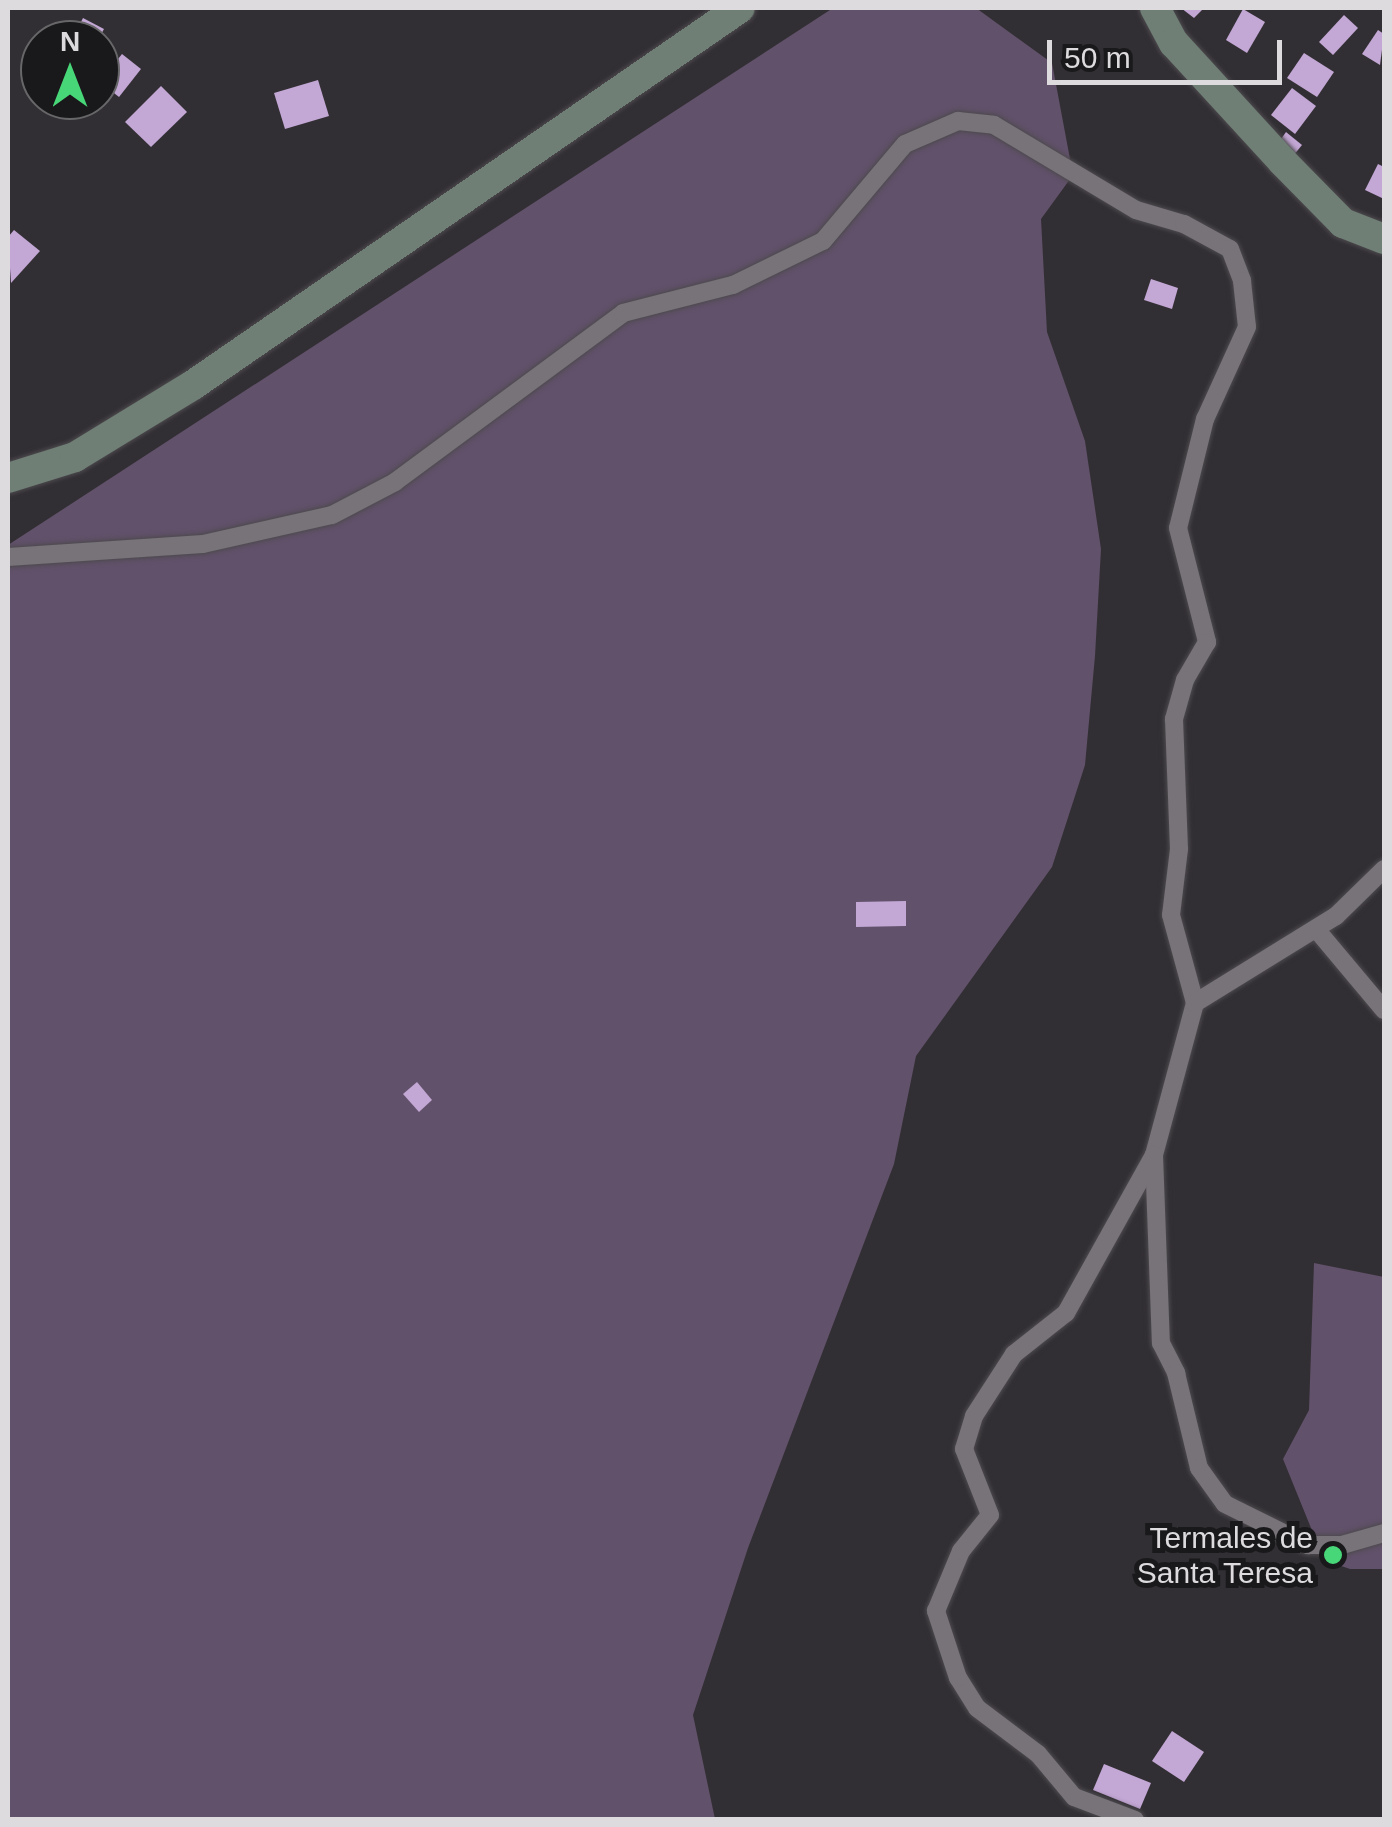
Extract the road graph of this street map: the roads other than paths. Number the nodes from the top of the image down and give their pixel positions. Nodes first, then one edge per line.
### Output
1 (740, 8) edge
2 (1155, 8) edge
3 (1384, 239) edge
4 (8, 478) edge
5 (8, 557) edge
6 (1384, 869) edge
7 (1316, 929) junction
8 (1195, 1003) junction
9 (1384, 1010) edge
10 (1154, 1155) junction
11 (1384, 1532) edge
12 (1135, 1820) edge

1 - 4 street
2 - 3 street
5 - 8 lane
6 - 7 lane
7 - 8 lane
7 - 9 lane
8 - 10 lane
10 - 11 lane
10 - 12 lane

